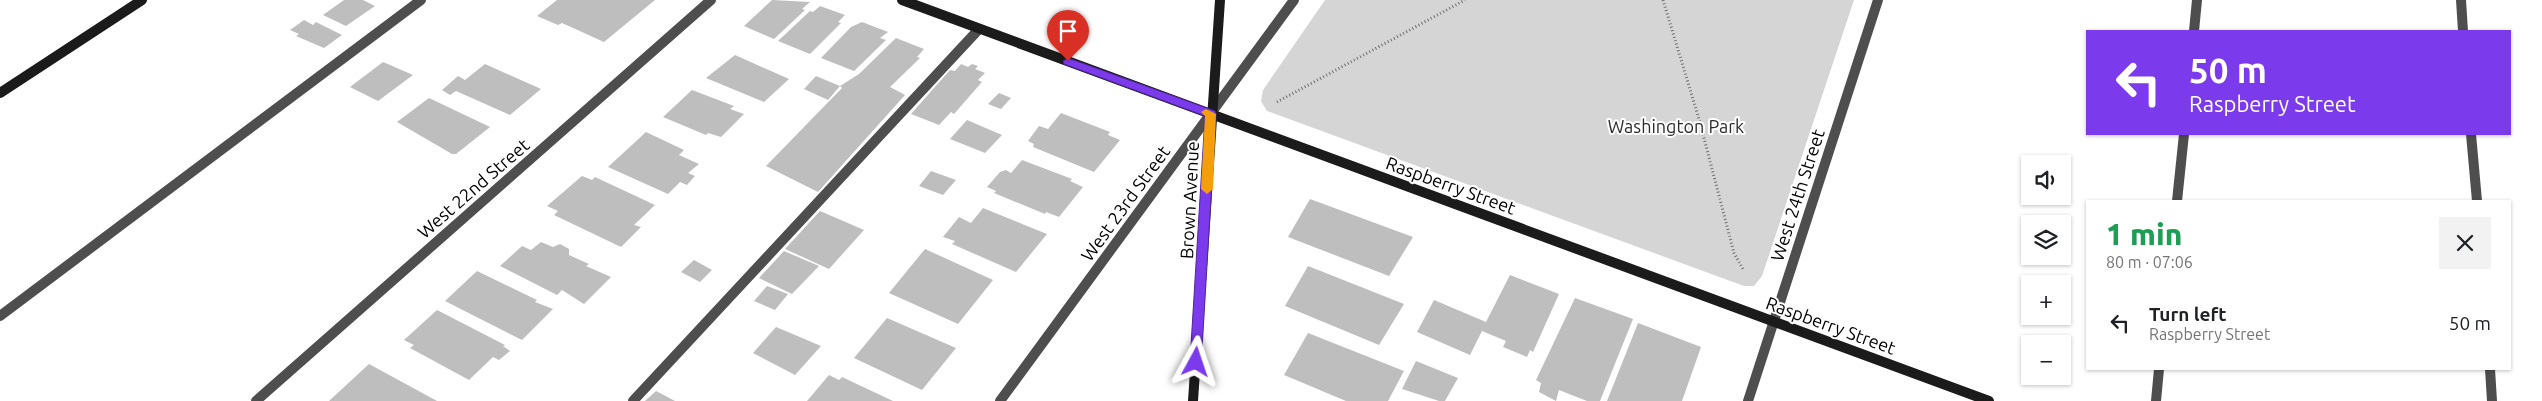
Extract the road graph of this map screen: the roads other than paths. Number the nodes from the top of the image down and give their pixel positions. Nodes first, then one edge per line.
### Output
1 (142, 0) edge
2 (421, 0) edge
3 (712, 0) edge
4 (902, 0) edge
5 (1220, 0) edge
6 (1294, 0) edge
7 (1878, 0) edge
8 (2197, 0) edge
9 (2461, 0) edge
10 (979, 28) junction
11 (2194, 30) edge
12 (2464, 30) edge
13 (0, 93) edge
14 (1211, 114) junction
15 (2184, 135) edge
16 (2471, 135) edge
17 (2177, 200) edge
18 (2477, 200) edge
19 (0, 316) edge
20 (1773, 322) junction
21 (2159, 370) edge
22 (2490, 370) edge
23 (256, 401) edge
24 (633, 401) edge
25 (1000, 401) edge
26 (1193, 401) edge
27 (1748, 401) edge
28 (1989, 401) edge
29 (2156, 401) edge
30 (2492, 401) edge

1 - 13 street
2 - 19 street
3 - 23 street, West 22nd Street
4 - 10 street, Raspberry Street
5 - 14 street, Brown Avenue
6 - 14 street, West 23rd Street
7 - 20 street, West 24th Street
8 - 11 street
9 - 12 street
10 - 14 street, Raspberry Street
10 - 24 street
14 - 20 street, Raspberry Street
14 - 25 street, West 23rd Street
14 - 26 street, Brown Avenue
15 - 17 street
16 - 18 street
20 - 27 street, West 24th Street
20 - 28 street, Raspberry Street
21 - 29 street
22 - 30 street

